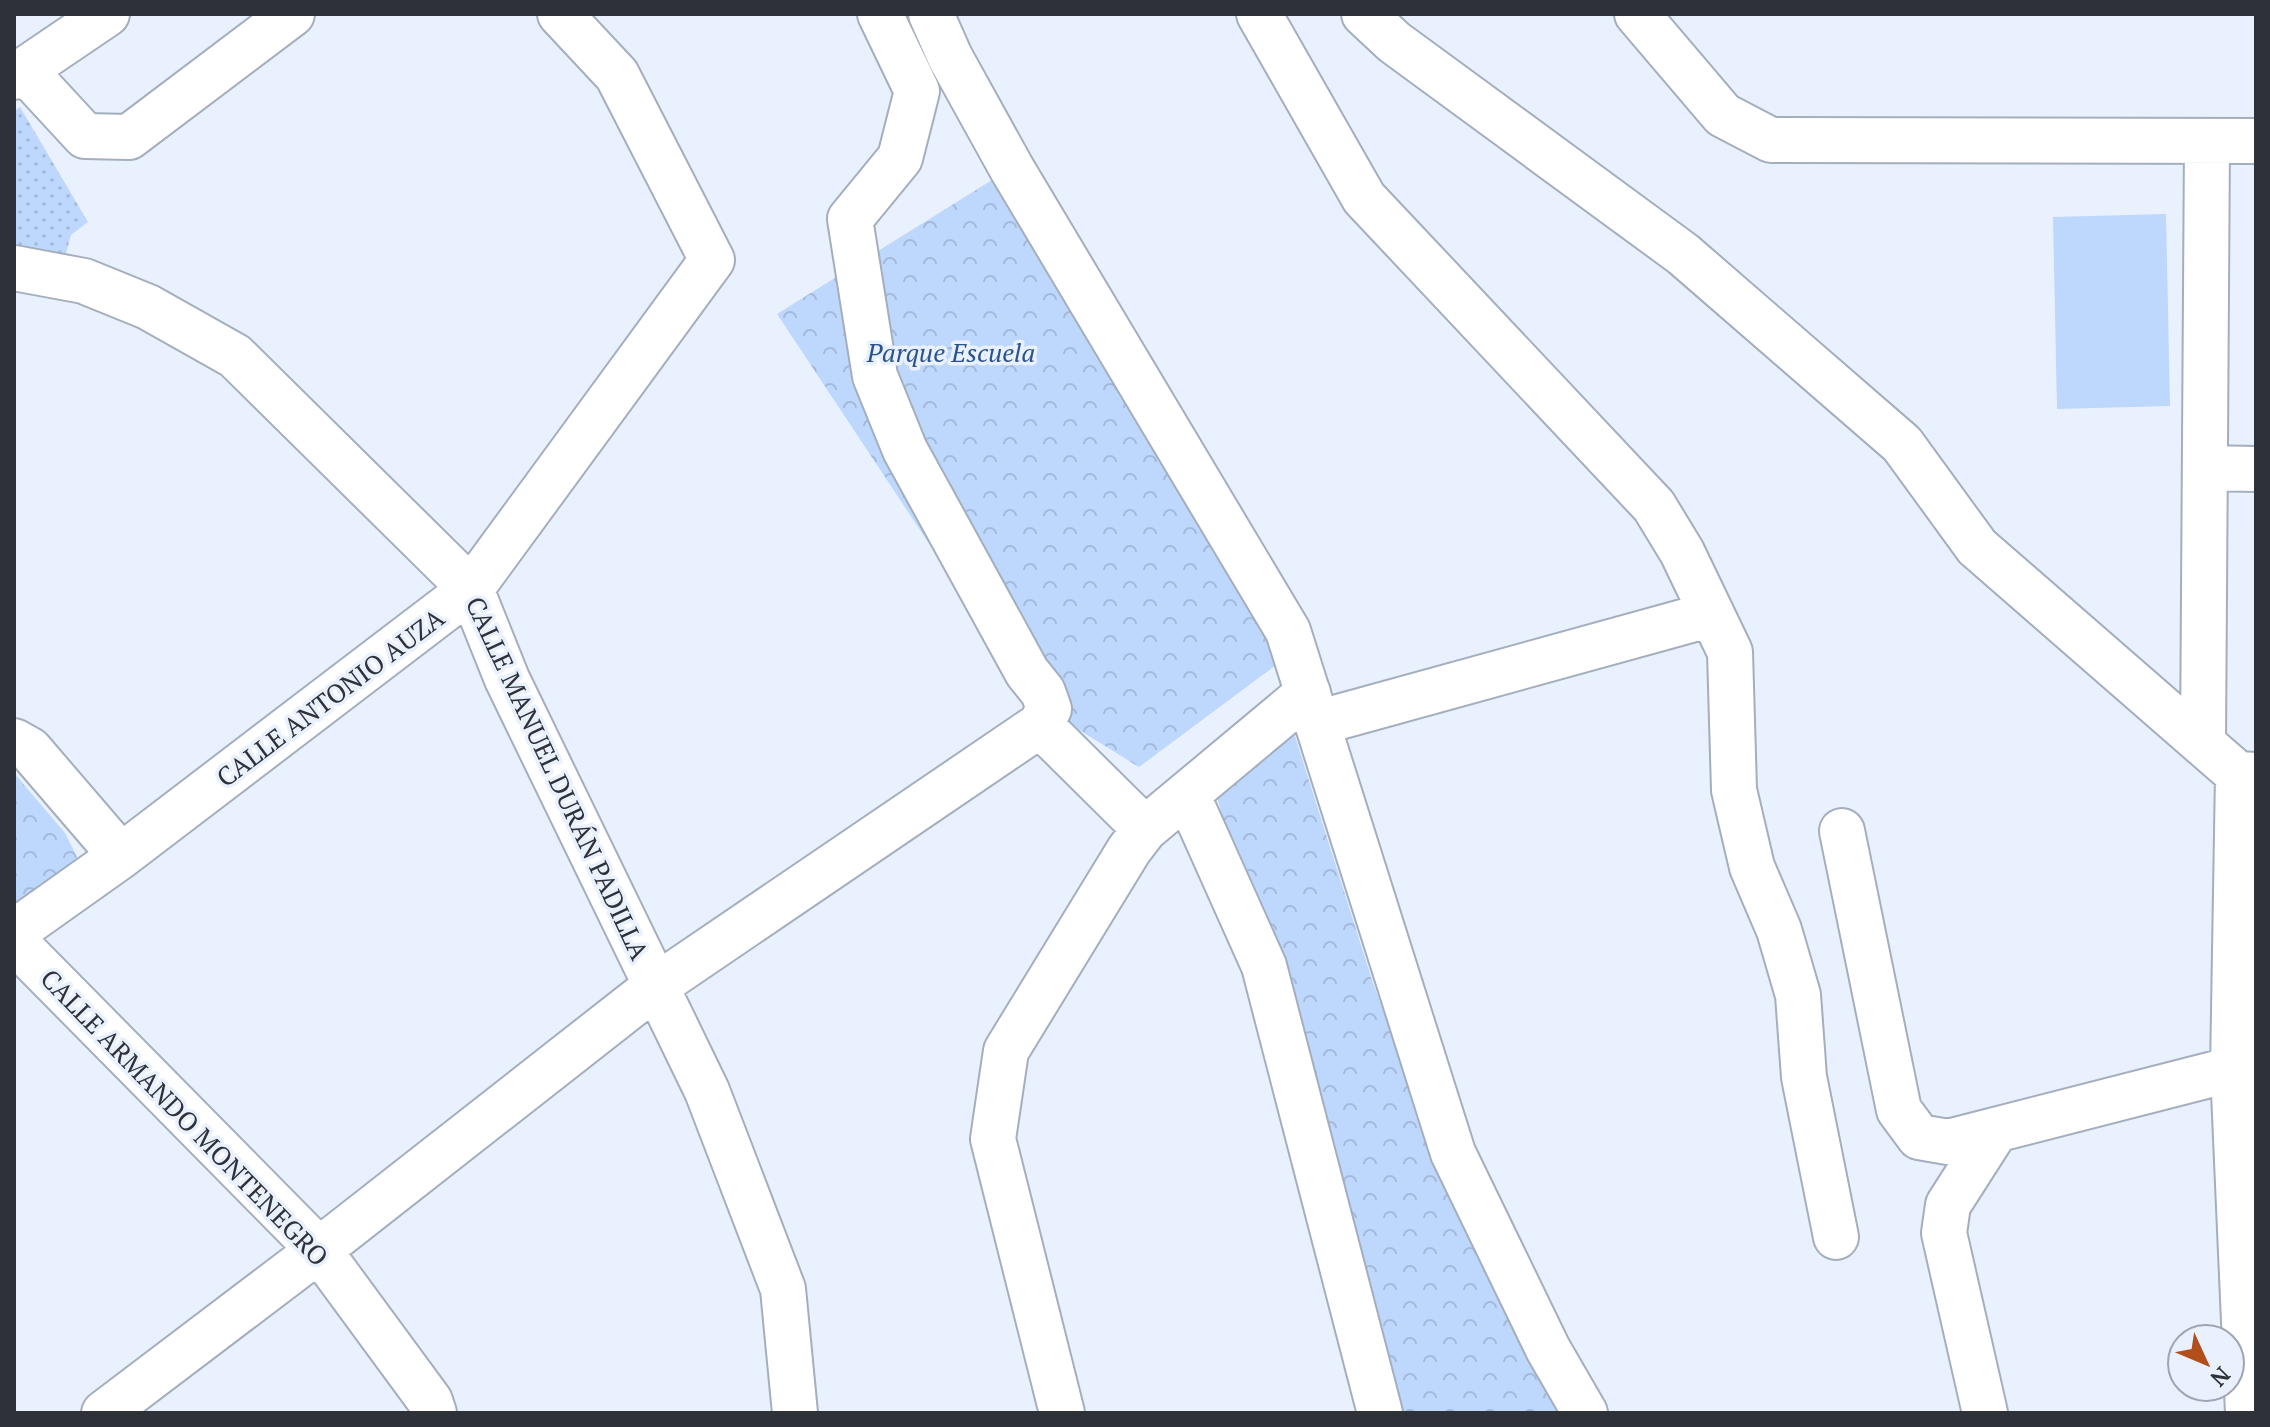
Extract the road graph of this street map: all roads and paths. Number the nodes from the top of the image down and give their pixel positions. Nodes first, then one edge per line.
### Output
1 (107, 14) edge
2 (292, 14) edge
3 (560, 14) edge
4 (880, 14) edge
5 (931, 14) edge
6 (1259, 14) edge
7 (1364, 14) edge
8 (1637, 14) edge
9 (19, 74) edge
10 (2207, 141) junction
11 (2256, 141) edge
12 (14, 268) edge
13 (2205, 468) junction
14 (2256, 469) edge
15 (471, 589) junction
16 (1712, 614) junction
17 (1312, 708) junction
18 (1040, 725) junction
19 (14, 741) edge
20 (2203, 744) junction
21 (2250, 780) edge
22 (1187, 794) junction
23 (1145, 829) junction
24 (1842, 831) dead end
25 (121, 856) junction
26 (14, 932) edge
27 (14, 941) edge
28 (656, 986) junction
29 (2233, 1069) junction
30 (1996, 1130) junction
31 (1836, 1237) dead end
32 (319, 1250) junction
33 (104, 1413) edge
34 (434, 1413) edge
35 (795, 1413) edge
36 (1062, 1413) edge
37 (1380, 1413) edge
38 (1585, 1413) edge
39 (1985, 1413) edge
40 (2248, 1413) edge

1 - 9 street
2 - 9 street
3 - 15 street, CALLE ANTONIO AUZA
4 - 18 street
5 - 17 street
6 - 16 street
7 - 20 street
8 - 10 street
10 - 11 street
10 - 13 street
12 - 15 street, CALLE MANUEL DURÁN PADILLA
13 - 14 street
13 - 20 street
15 - 25 street, CALLE ANTONIO AUZA
15 - 28 street, CALLE MANUEL DURÁN PADILLA
16 - 17 street
16 - 31 street
17 - 22 street
17 - 38 street
18 - 23 street
18 - 28 street
19 - 25 street
20 - 21 street
21 - 29 street
22 - 23 street
22 - 37 street
23 - 36 street
24 - 30 street
25 - 26 street, CALLE ANTONIO AUZA
27 - 32 street, CALLE ARMANDO MONTENEGRO
28 - 32 street
28 - 35 street, CALLE MANUEL DURÁN PADILLA
29 - 30 street
29 - 40 street
30 - 39 street
32 - 33 street
32 - 34 street, CALLE ARMANDO MONTENEGRO

